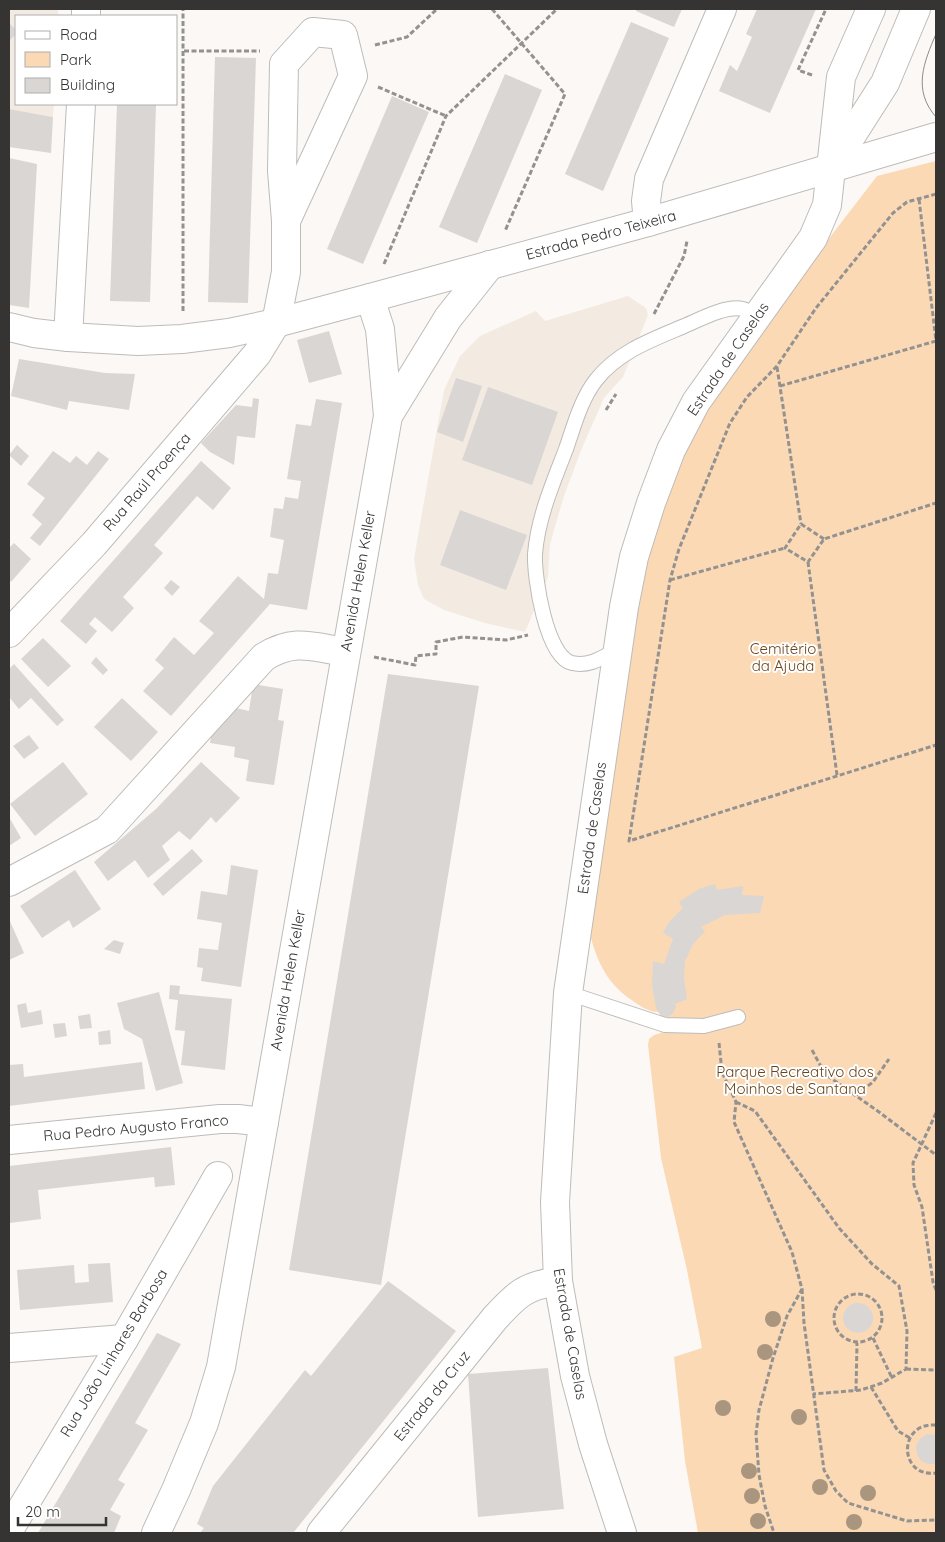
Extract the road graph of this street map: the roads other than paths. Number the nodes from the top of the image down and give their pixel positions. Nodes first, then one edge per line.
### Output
1 (722, 9) edge
2 (871, 9) edge
3 (916, 9) edge
4 (81, 105) edge
5 (936, 137) edge
6 (830, 168) junction
7 (286, 221) junction
8 (648, 222) junction
9 (490, 265) junction
10 (370, 298) junction
11 (757, 316) junction
12 (276, 323) junction
13 (9, 327) edge
14 (68, 337) junction
15 (388, 416) junction
16 (9, 634) edge
17 (618, 648) junction
18 (346, 652) junction
19 (9, 882) edge
20 (568, 993) junction
21 (738, 1017) dead end
22 (264, 1122) junction
23 (9, 1140) edge
24 (218, 1176) dead end
25 (558, 1281) junction
26 (124, 1339) junction
27 (9, 1348) edge
28 (9, 1530) edge
29 (156, 1533) edge
30 (321, 1533) edge
31 (622, 1533) edge

1 - 8 street
2 - 6 street, Estrada de Caselas
3 - 6 street
4 - 14 street
5 - 6 street, Estrada Pedro Teixeira
6 - 8 street, Estrada Pedro Teixeira
6 - 11 street, Estrada de Caselas
7 - 7 street
7 - 12 street
8 - 9 street, Estrada Pedro Teixeira
9 - 10 street, Estrada Pedro Teixeira
9 - 15 street, Avenida Helen Keller
10 - 12 street, Estrada Pedro Teixeira
10 - 15 street, Avenida Helen Keller
11 - 17 street, Estrada de Caselas
11 - 17 lane
12 - 14 street, Estrada Pedro Teixeira
12 - 16 street, Rua Raúl Proença
13 - 14 street, Estrada Pedro Teixeira
15 - 18 street, Avenida Helen Keller
17 - 20 street, Estrada de Caselas
18 - 19 street
18 - 22 street, Avenida Helen Keller
20 - 21 lane
20 - 25 street, Estrada de Caselas
22 - 23 street, Rua Pedro Augusto Franco
22 - 29 street, Avenida Helen Keller
24 - 26 street, Rua João Linhares Barbosa
25 - 30 street, Estrada da Cruz
25 - 31 street, Estrada de Caselas
26 - 27 street
26 - 28 street, Rua João Linhares Barbosa

